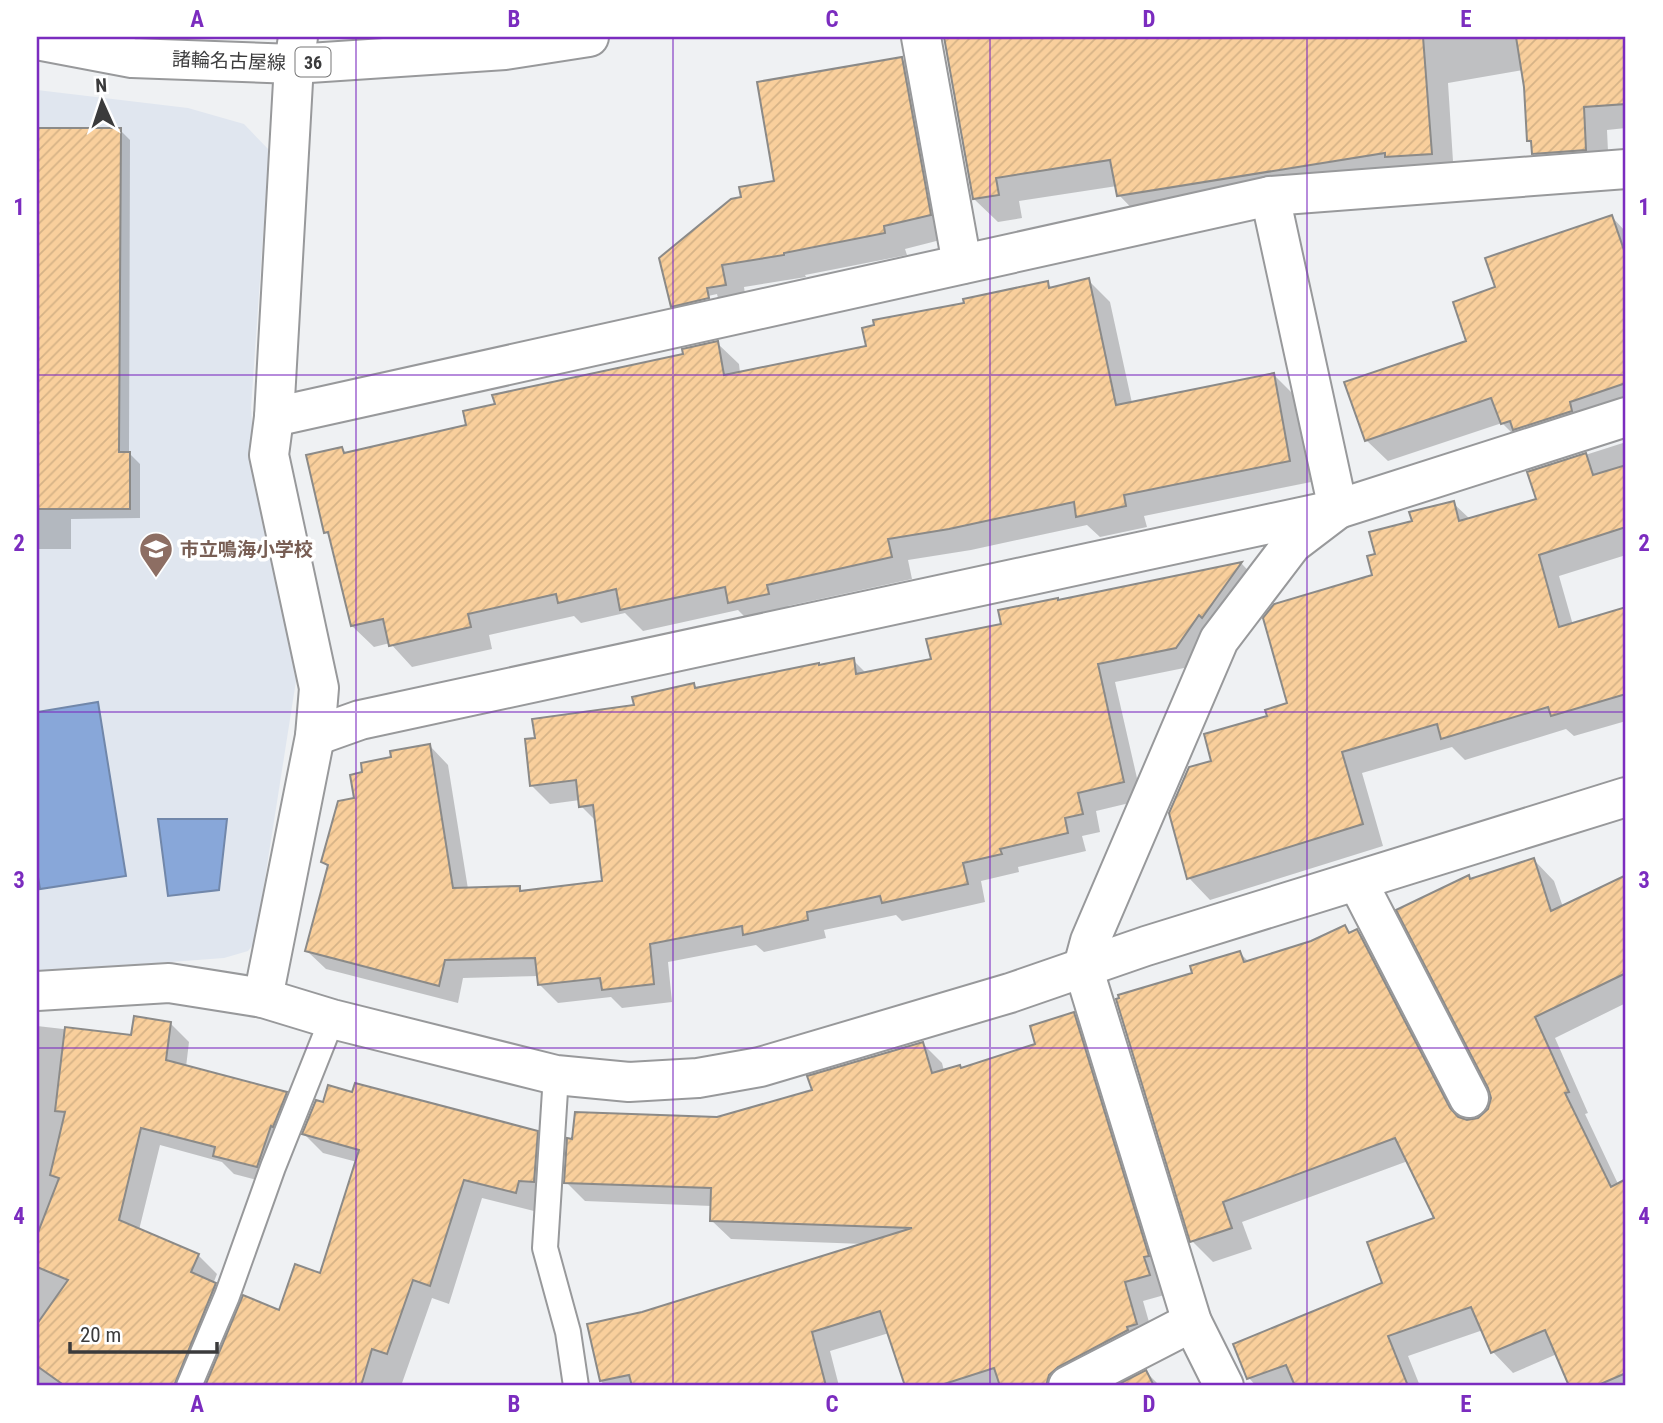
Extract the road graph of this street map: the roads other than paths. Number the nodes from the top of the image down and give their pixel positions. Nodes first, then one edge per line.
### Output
1 (589, 37) edge
2 (920, 37) edge
3 (37, 40) edge
4 (296, 50) edge
5 (1626, 169) edge
6 (1270, 196) junction
7 (962, 264) junction
8 (274, 417) junction
9 (1626, 417) edge
10 (1338, 509) junction
11 (315, 736) junction
12 (1626, 797) edge
13 (1357, 881) junction
14 (1083, 967) junction
15 (37, 991) edge
16 (263, 998) junction
17 (332, 1019) junction
18 (556, 1075) junction
19 (1469, 1098) dead end
20 (1192, 1322) junction
21 (189, 1386) edge
22 (576, 1386) edge
23 (1068, 1386) edge
24 (1224, 1386) edge

1 - 4 street, 諸輪名古屋線 / 36
2 - 7 street
3 - 4 street, 諸輪名古屋線 / 36
4 - 8 street
5 - 6 street
6 - 7 street
6 - 10 street
7 - 8 street
8 - 11 street
9 - 10 street
10 - 11 street
10 - 14 street
11 - 16 street
12 - 13 street
13 - 14 street
13 - 19 street
14 - 18 street
14 - 20 street
15 - 16 street
16 - 17 street
17 - 18 street
17 - 21 lane
18 - 22 lane
20 - 23 street
20 - 24 street

